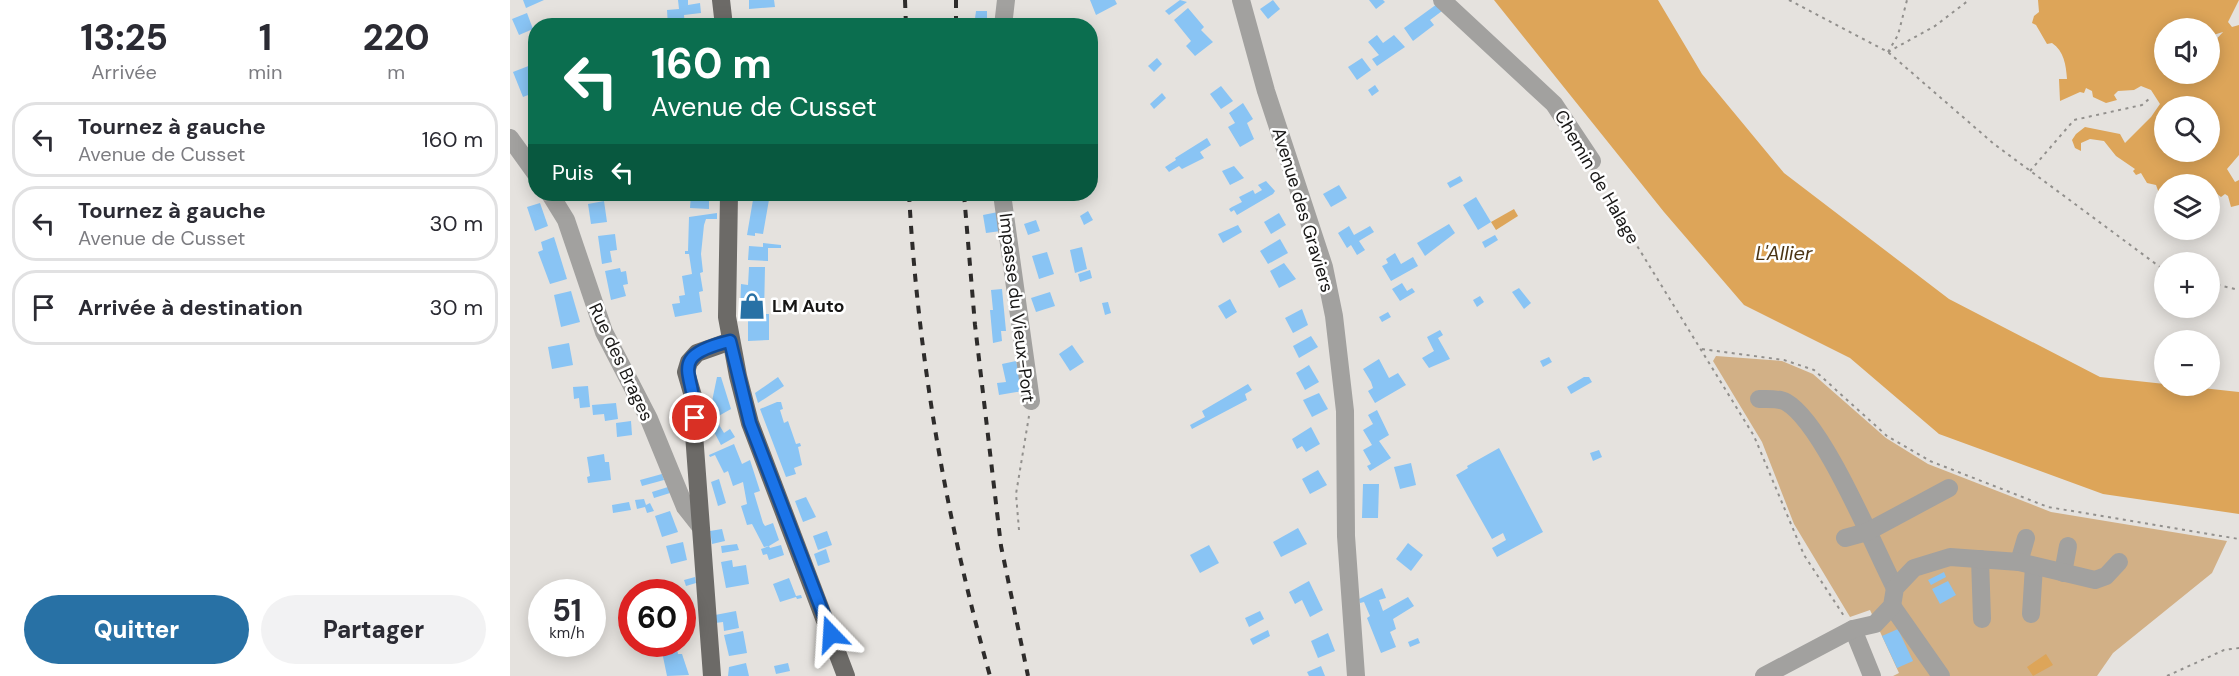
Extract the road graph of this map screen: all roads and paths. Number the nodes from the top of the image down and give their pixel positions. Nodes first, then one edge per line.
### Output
1 (721, 0) edge
2 (1006, 0) edge
3 (1241, 0) edge
4 (1442, 0) edge
5 (1789, 0) edge
6 (1907, 0) edge
7 (1969, 0) edge
8 (723, 18) edge
9 (1004, 18) edge
10 (1888, 52) junction
11 (2150, 98) dead end
12 (510, 138) edge
13 (1592, 161) joint
14 (528, 163) edge
15 (2030, 171) junction
16 (554, 201) edge
17 (729, 201) edge
18 (1003, 201) edge
19 (2154, 263) edge
20 (2220, 285) edge
21 (2239, 290) edge
22 (730, 341) junction
23 (1702, 349) junction
24 (1759, 399) dead end
25 (1031, 401) joint
26 (1949, 488) dead end
27 (700, 526) junction
28 (1019, 530) dead end
29 (1867, 532) junction
30 (1845, 538) dead end
31 (2026, 538) dead end
32 (2239, 540) edge
33 (2068, 546) dead end
34 (1980, 560) junction
35 (2119, 562) dead end
36 (2027, 564) junction
37 (2063, 573) junction
38 (1895, 588) junction
39 (1892, 606) junction
40 (2031, 614) dead end
41 (1982, 619) dead end
42 (1853, 629) junction
43 (2239, 648) edge
44 (712, 676) edge
45 (846, 676) edge
46 (1356, 676) edge
47 (1764, 676) edge
48 (1872, 676) edge
49 (1941, 676) edge
50 (2167, 676) edge

1 - 8 main road
2 - 9 street
3 - 46 street, Avenue des Graviers
4 - 13 street, Chemin de Halage
5 - 10 path
6 - 10 path
7 - 10 path
10 - 15 path
11 - 15 path
12 - 14 street
13 - 23 path, Chemin de Halage
15 - 19 path
16 - 27 street, Rue des Brages
17 - 22 main road
18 - 25 street, Impasse du Vieux-Port
20 - 21 path
22 - 27 main road
22 - 45 main road
23 - 32 path
23 - 42 path, Chemin de Halage
24 - 29 street
25 - 28 path, Impasse du Vieux-Port
26 - 29 street
27 - 44 main road
29 - 30 street
29 - 38 street
31 - 36 street
33 - 37 street
34 - 36 street
34 - 38 street
34 - 41 street
35 - 37 street
36 - 37 street
36 - 40 street
38 - 39 street
39 - 42 street
39 - 49 street
42 - 47 street
42 - 48 street
43 - 50 path

